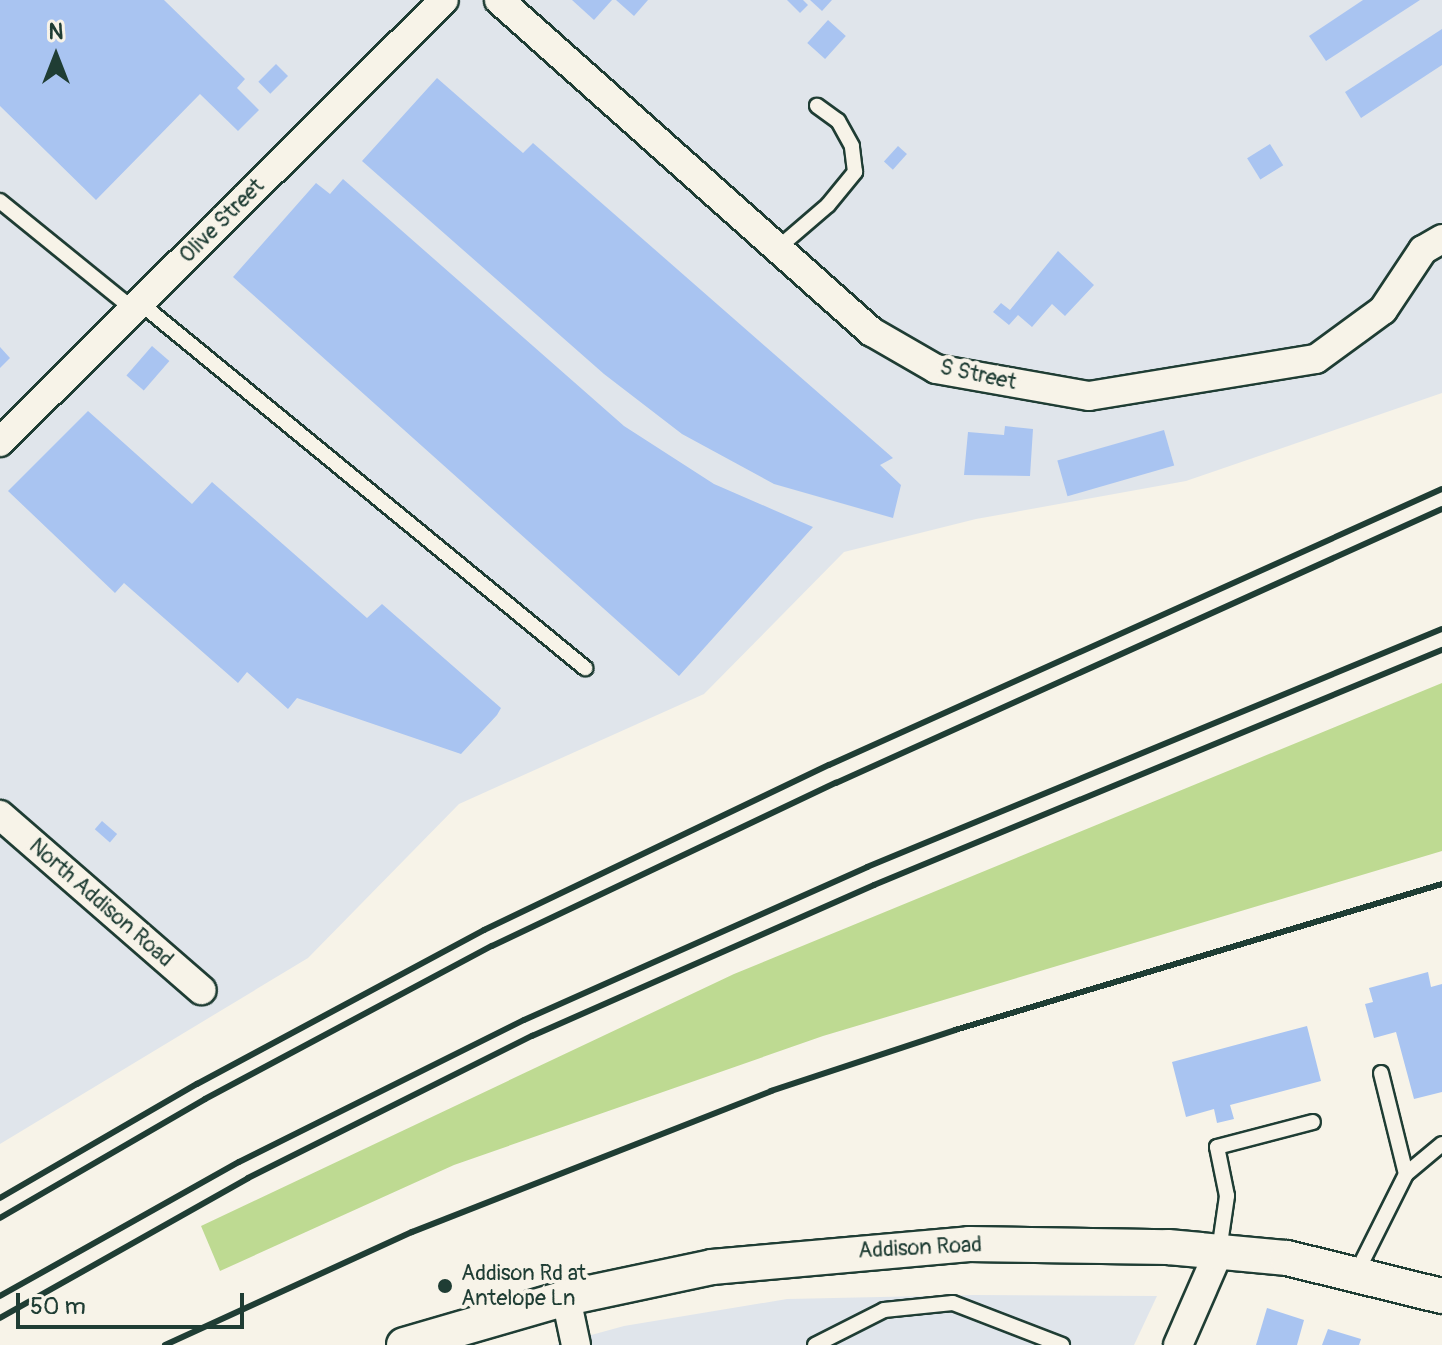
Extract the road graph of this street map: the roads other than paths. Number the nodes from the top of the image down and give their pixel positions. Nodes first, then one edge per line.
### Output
1 (444, 0) edge
2 (499, 0) edge
3 (817, 106) dead end
4 (0, 201) edge
5 (1442, 239) edge
6 (778, 248) junction
7 (137, 306) junction
8 (0, 442) edge
9 (585, 668) dead end
10 (0, 815) edge
11 (201, 990) dead end
12 (1381, 1073) dead end
13 (1313, 1122) dead end
14 (1442, 1144) edge
15 (1406, 1174) junction
16 (1219, 1251) junction
17 (1357, 1272) junction
18 (1442, 1296) edge
19 (566, 1298) junction
20 (404, 1345) edge
21 (576, 1345) edge
22 (815, 1345) edge
23 (1062, 1345) edge
24 (1178, 1345) edge

1 - 7 street, Olive Street
2 - 6 street, S Street
3 - 6 lane
4 - 7 lane
5 - 6 street, S Street
7 - 8 street, Olive Street
7 - 9 lane
10 - 11 street, North Addison Road
12 - 15 lane
13 - 16 lane
14 - 15 lane
15 - 17 lane
16 - 17 street, Addison Road
16 - 19 street, Addison Road
16 - 24 street
17 - 18 street, Addison Road
19 - 20 street, Addison Road
19 - 21 street
22 - 23 lane

